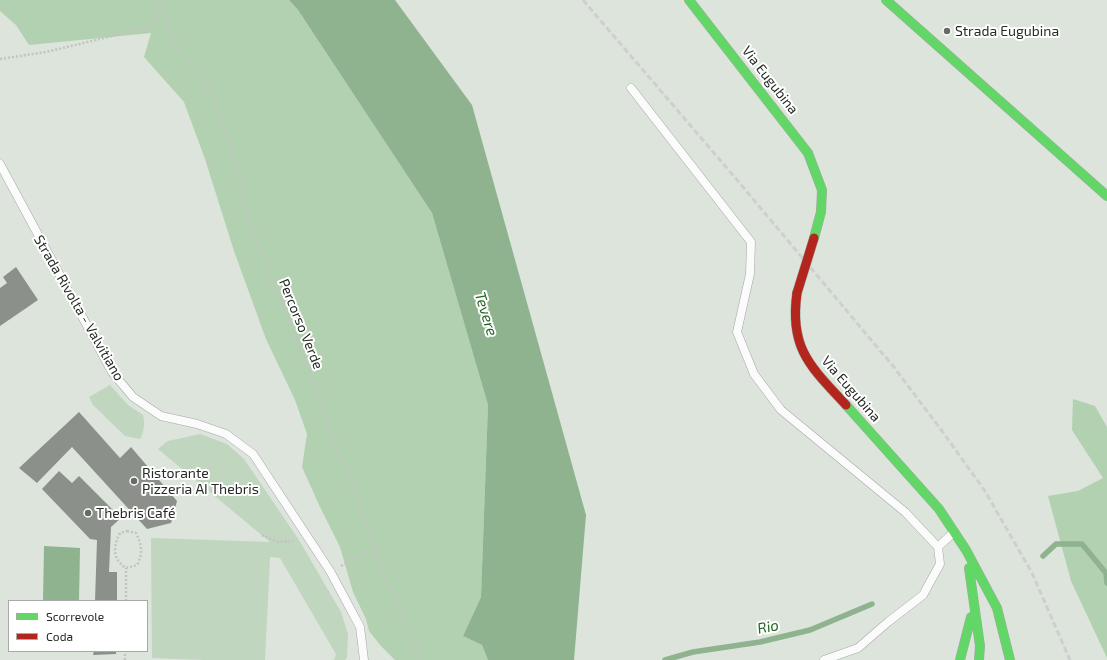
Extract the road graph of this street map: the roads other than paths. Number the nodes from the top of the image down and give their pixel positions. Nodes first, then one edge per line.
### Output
1 (689, 0) edge
2 (886, 0) edge
3 (631, 88) dead end
4 (0, 164) edge
5 (1107, 196) edge
6 (955, 532) junction
7 (938, 547) junction
8 (966, 550) junction
9 (975, 604) junction
10 (364, 660) edge
11 (824, 660) edge
12 (960, 660) edge
13 (979, 660) edge
14 (1010, 660) edge

1 - 6 street, Via Eugubina, bridge
2 - 5 street
3 - 7 lane
4 - 10 lane, Strada Rivolta - Valvitiano
6 - 7 lane
6 - 8 street, Via Eugubina
7 - 11 lane
8 - 9 street
8 - 14 street, Via Eugubina
9 - 12 street
9 - 13 street

